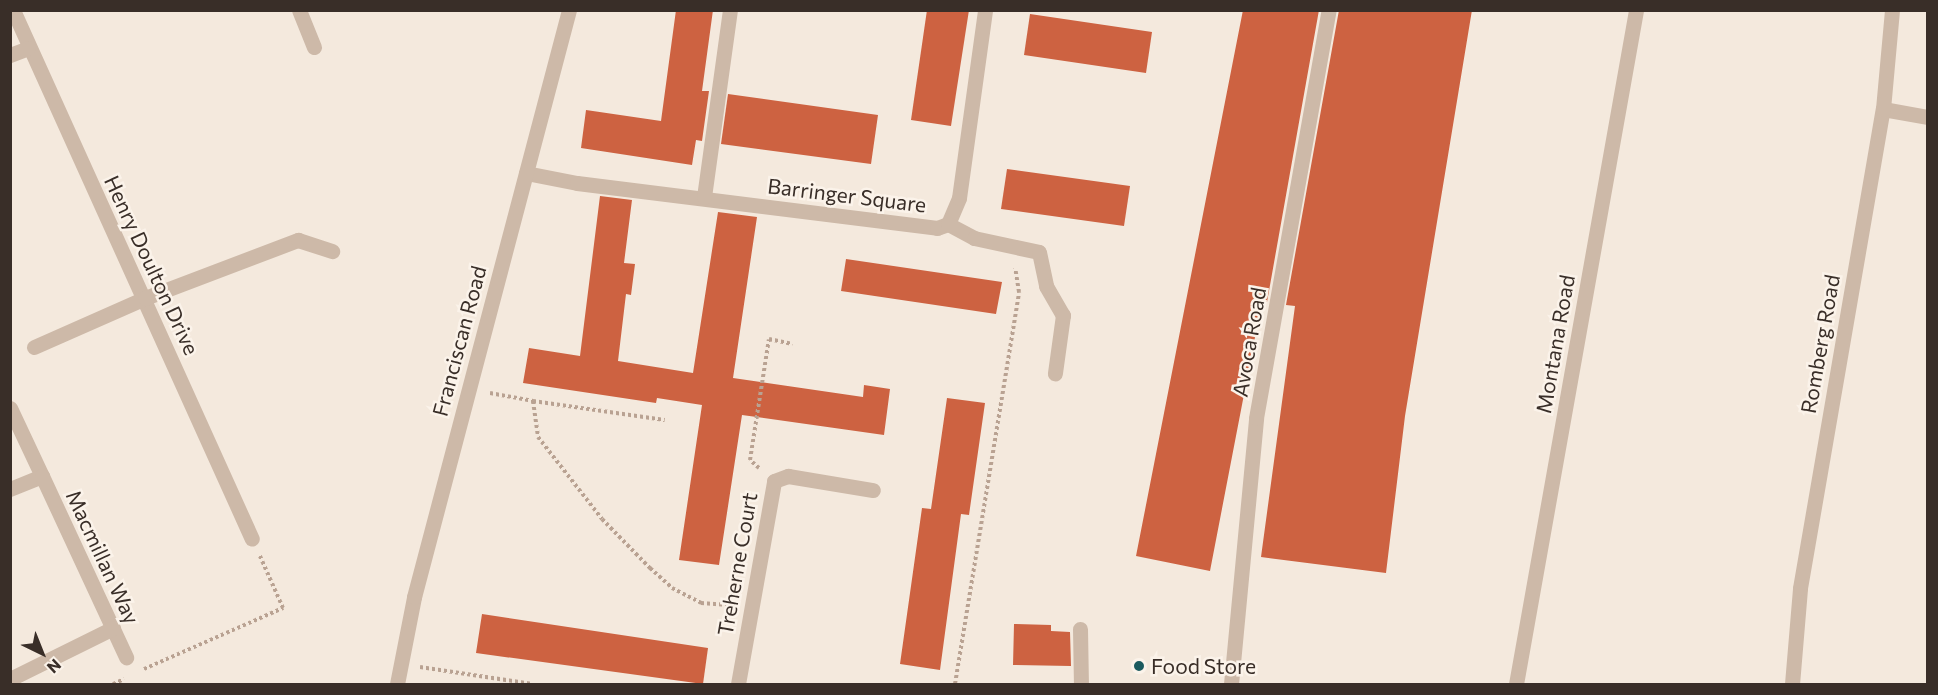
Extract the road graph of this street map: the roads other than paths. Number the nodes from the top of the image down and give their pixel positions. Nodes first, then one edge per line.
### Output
1 (13, 10) edge
2 (299, 10) edge
3 (569, 10) edge
4 (730, 10) edge
5 (985, 10) edge
6 (1329, 10) edge
7 (1636, 10) edge
8 (1892, 10) edge
9 (314, 47) dead end
10 (28, 48) junction
11 (10, 55) edge
12 (1883, 109) junction
13 (1928, 117) edge
14 (526, 173) junction
15 (704, 197) junction
16 (948, 224) junction
17 (332, 251) dead end
18 (146, 298) junction
19 (34, 347) dead end
20 (1055, 373) dead end
21 (10, 408) edge
22 (42, 476) junction
23 (10, 489) edge
24 (873, 490) dead end
25 (252, 538) road end
26 (113, 628) junction
27 (1080, 629) dead end
28 (126, 657) dead end
29 (10, 678) edge
30 (397, 684) edge
31 (738, 684) edge
32 (1081, 684) edge
33 (1231, 684) edge
34 (1516, 684) edge
35 (1792, 684) edge

1 - 10 street, Henry Doulton Drive
2 - 9 street
3 - 14 street, Franciscan Road
4 - 15 street
5 - 16 street, Barringer Square
6 - 33 street, Avoca Road
7 - 34 street, Montana Road
8 - 12 street, Romberg Road
10 - 11 street
10 - 18 street, Henry Doulton Drive
12 - 13 street
12 - 35 street, Romberg Road
14 - 15 street, Barringer Square
14 - 30 street, Franciscan Road
15 - 16 street, Barringer Square
16 - 20 street
17 - 18 street
18 - 19 street
18 - 25 street, Henry Doulton Drive
21 - 22 street, Macmillan Way
22 - 23 street, Macmillan Way
22 - 26 street, Macmillan Way
24 - 31 street, Treherne Court
26 - 28 street, Macmillan Way
26 - 29 street
27 - 32 street

